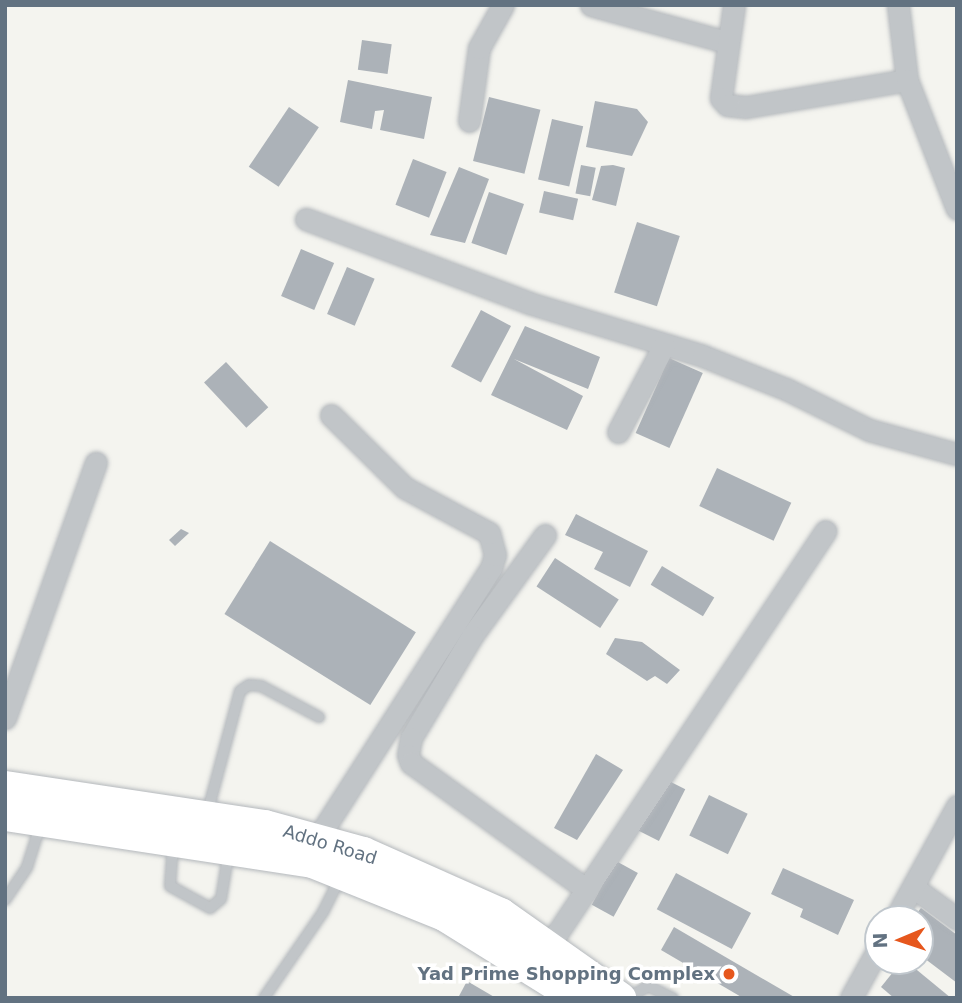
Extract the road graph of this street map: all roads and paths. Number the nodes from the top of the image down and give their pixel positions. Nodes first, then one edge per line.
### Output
1 (503, 5) edge
2 (592, 5) edge
3 (734, 5) edge
4 (898, 5) edge
5 (726, 42) junction
6 (906, 80) junction
7 (469, 121) dead end
8 (957, 208) edge
9 (306, 219) dead end
10 (664, 345) junction
11 (331, 415) dead end
12 (618, 432) dead end
13 (957, 454) edge
14 (96, 463) dead end
15 (825, 531) dead end
16 (545, 534) dead end
17 (319, 717) dead end
18 (5, 718) edge
19 (5, 787) edge
20 (957, 806) edge
21 (5, 814) edge
22 (206, 816) junction
23 (41, 820) junction
24 (174, 839) junction
25 (317, 839) junction
26 (230, 846) junction
27 (343, 872) junction
28 (913, 887) junction
29 (587, 890) junction
30 (5, 900) edge
31 (903, 905) edge
32 (957, 919) edge
33 (548, 947) junction
34 (864, 974) edge
35 (264, 998) edge
36 (579, 998) edge
37 (619, 998) edge
38 (629, 998) edge
39 (673, 998) edge
40 (850, 998) edge

1 - 7 street
2 - 5 street
3 - 5 street
4 - 6 street
5 - 6 street
6 - 8 street
9 - 10 street
10 - 12 street
10 - 13 street
11 - 25 street
14 - 18 street
15 - 29 street
16 - 29 street
17 - 22 lane
19 - 22 main road, Addo Road
20 - 28 street
21 - 23 main road, Addo Road
22 - 25 main road, Addo Road
23 - 24 main road, Addo Road
23 - 30 lane
24 - 26 main road, Addo Road
24 - 26 lane
25 - 33 main road, Addo Road
26 - 27 main road, Addo Road
27 - 35 lane
27 - 36 main road, Addo Road
28 - 31 street
28 - 32 street
29 - 33 street
33 - 37 main road, Addo Road
34 - 40 street
38 - 39 lane

